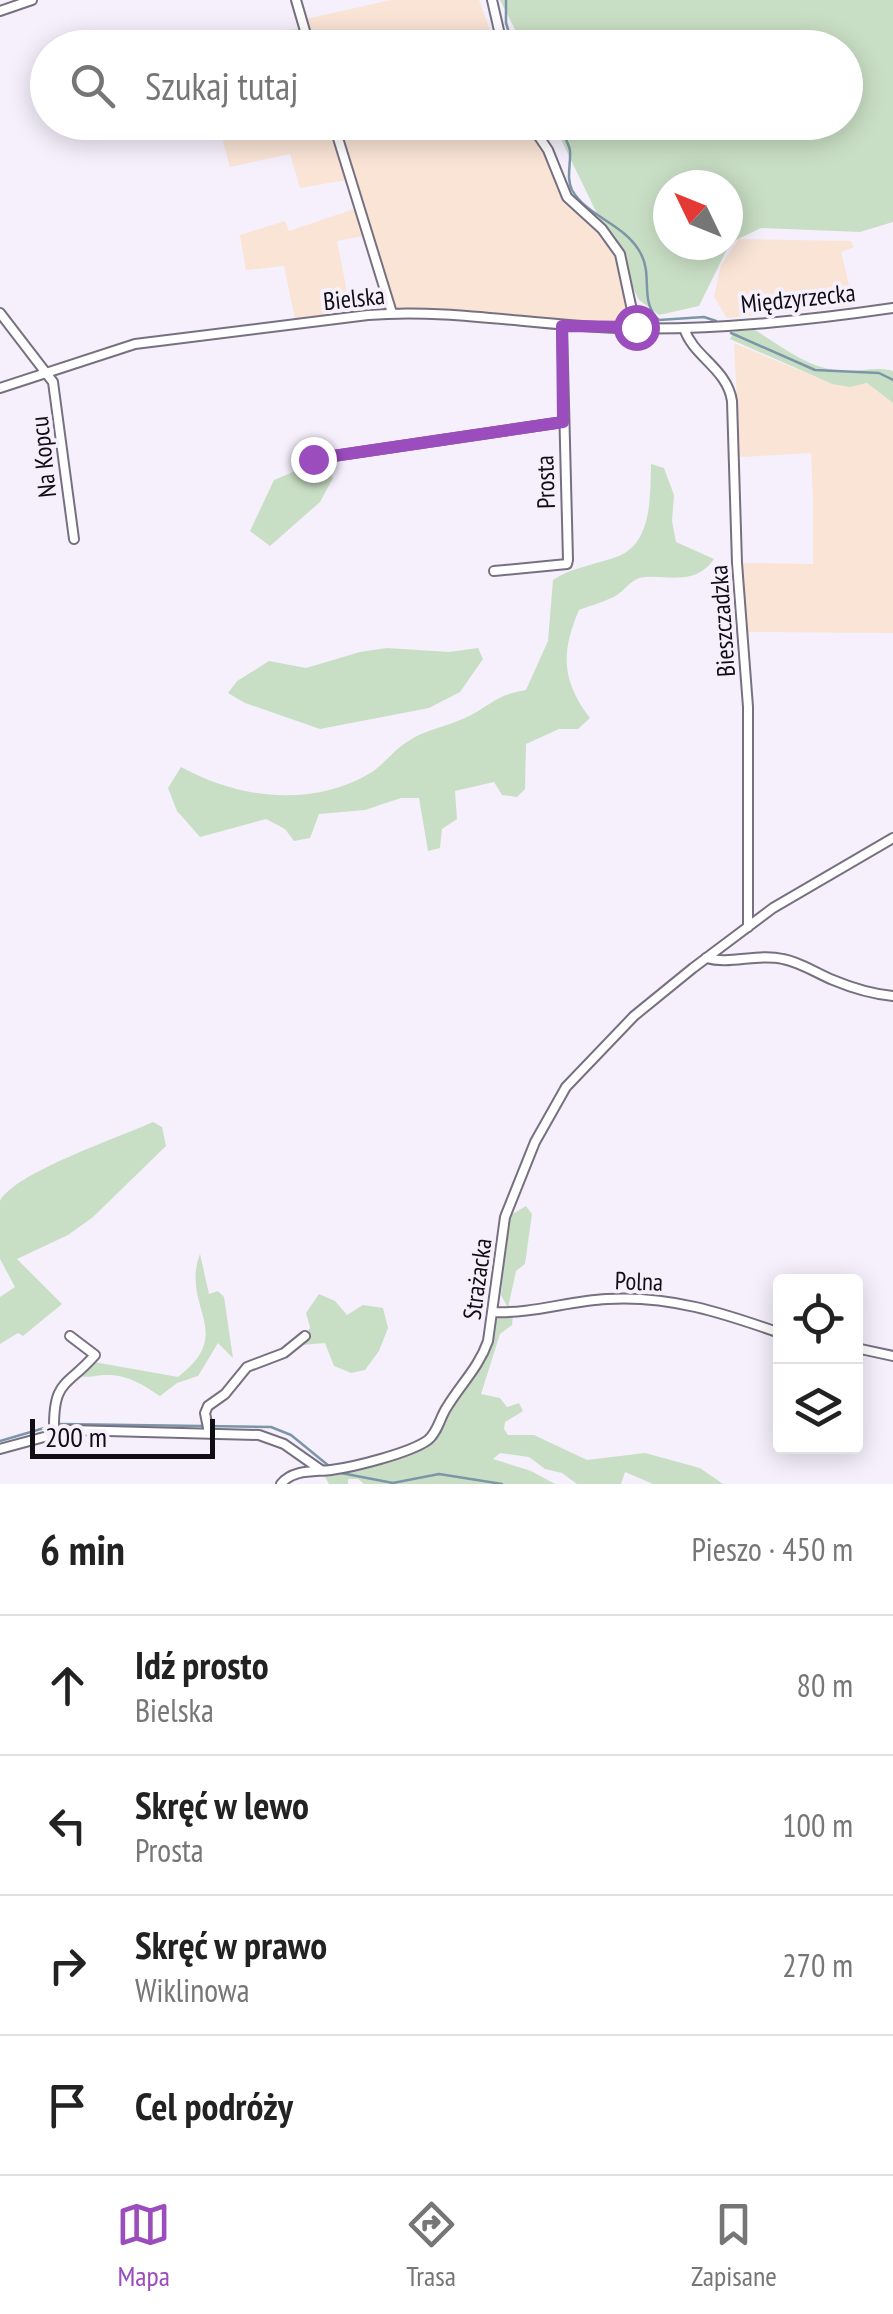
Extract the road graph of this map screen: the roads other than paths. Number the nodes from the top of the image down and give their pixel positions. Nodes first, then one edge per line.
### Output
1 (32, 0) edge
2 (296, 0) edge
3 (492, 0) edge
4 (0, 10) edge
5 (305, 30) edge
6 (499, 30) edge
7 (339, 140) edge
8 (541, 140) edge
9 (893, 306) edge
10 (0, 313) edge
11 (392, 313) junction
12 (562, 326) junction
13 (720, 326) joint
14 (636, 328) junction
15 (684, 328) junction
16 (47, 372) junction
17 (0, 388) edge
18 (563, 422) junction
19 (313, 459) dead end
20 (74, 539) dead end
21 (494, 571) dead end
22 (893, 838) edge
23 (748, 927) junction
24 (706, 958) junction
25 (893, 996) edge
26 (493, 1312) junction
27 (773, 1330) edge
28 (70, 1336) dead end
29 (305, 1336) dead end
30 (863, 1350) edge
31 (893, 1356) edge
32 (54, 1427) junction
33 (208, 1427) junction
34 (0, 1448) edge
35 (322, 1470) junction
36 (281, 1484) edge

1 - 4 street
2 - 5 street
3 - 6 street
7 - 11 street
8 - 14 street
9 - 13 street, Międzyrzecka
10 - 16 street
11 - 12 street, Bielska
11 - 16 street, Bielska
12 - 14 street, Bielska
12 - 18 street, Prosta
13 - 15 street, Bielska
14 - 15 street, Bielska
15 - 23 street, Bieszczadzka
16 - 17 street, Bielska
16 - 20 street, Na Kopcu
18 - 19 street
18 - 21 street, Prosta
22 - 23 street, Strażacka
23 - 24 street, Strażacka
24 - 25 street
24 - 26 street, Strażacka
26 - 27 street, Polna
26 - 35 street, Strażacka
28 - 32 street
29 - 33 street
30 - 31 street
32 - 33 street
32 - 34 street
33 - 35 street
35 - 36 street, Strażacka

